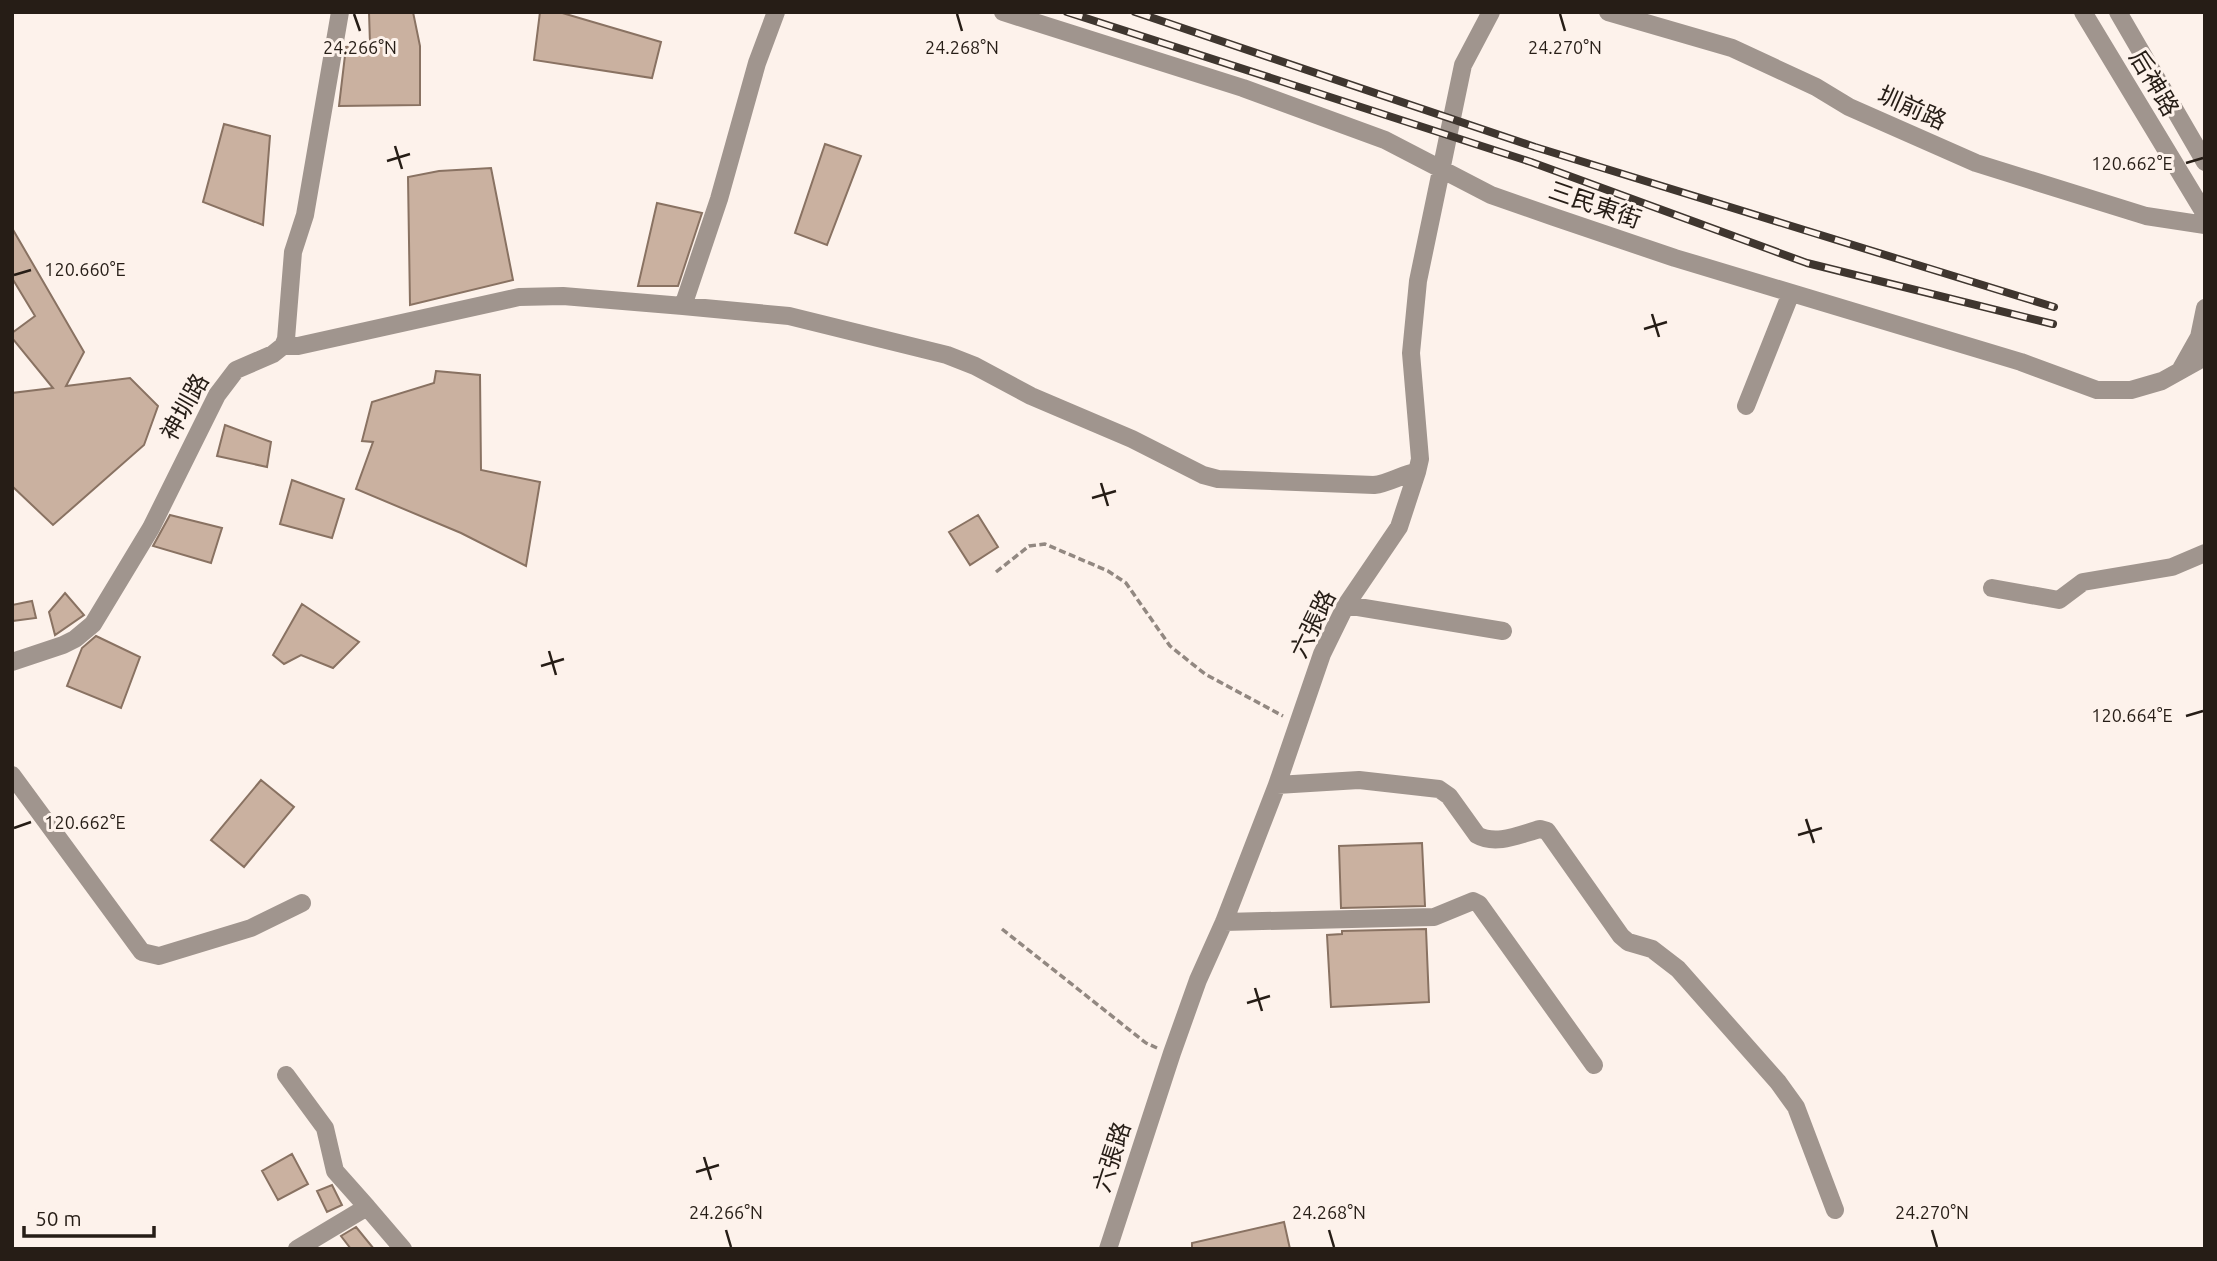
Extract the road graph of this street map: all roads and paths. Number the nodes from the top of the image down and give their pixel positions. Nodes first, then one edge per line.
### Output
1 (340, 12) edge
2 (776, 12) edge
3 (1003, 12) edge
4 (1491, 12) edge
5 (1608, 12) edge
6 (2083, 12) edge
7 (2118, 12) edge
8 (2205, 162) edge
9 (1441, 168) junction
10 (2205, 214) edge
11 (2205, 226) edge
12 (1791, 293) junction
13 (683, 306) junction
14 (2205, 308) edge
15 (283, 346) junction
16 (2205, 357) edge
17 (2181, 369) junction
18 (1746, 406) dead end
19 (1418, 472) junction
20 (2205, 553) edge
21 (996, 572) dead end
22 (1992, 588) dead end
23 (1346, 605) junction
24 (1503, 631) dead end
25 (12, 662) edge
26 (1298, 723) junction
27 (12, 775) edge
28 (1276, 785) junction
29 (302, 903) dead end
30 (1224, 922) junction
31 (1002, 929) dead end
32 (1172, 1053) junction
33 (1594, 1065) dead end
34 (286, 1075) dead end
35 (367, 1207) junction
36 (1835, 1210) dead end
37 (297, 1249) edge
38 (404, 1249) edge
39 (1108, 1249) edge

1 - 15 street
2 - 13 street
3 - 9 street, 三民東街
4 - 9 street, 六張路
5 - 11 street, 圳前路
6 - 10 street, 后神路
7 - 8 street, 后神路
9 - 12 street, 三民東街
9 - 19 street, 六張路
12 - 17 street, 三民東街
12 - 18 street
13 - 15 street
13 - 19 street
14 - 17 street
15 - 25 street, 神圳路
16 - 17 street, 三民東街
19 - 23 street, 六張路
20 - 22 street
21 - 26 path
23 - 24 street
23 - 26 street, 六張路
26 - 28 street, 六張路
27 - 29 street
28 - 30 street, 六張路
28 - 36 street
30 - 32 street, 六張路
30 - 33 street
31 - 32 path
32 - 39 street, 六張路
34 - 35 street
35 - 37 street
35 - 38 street

